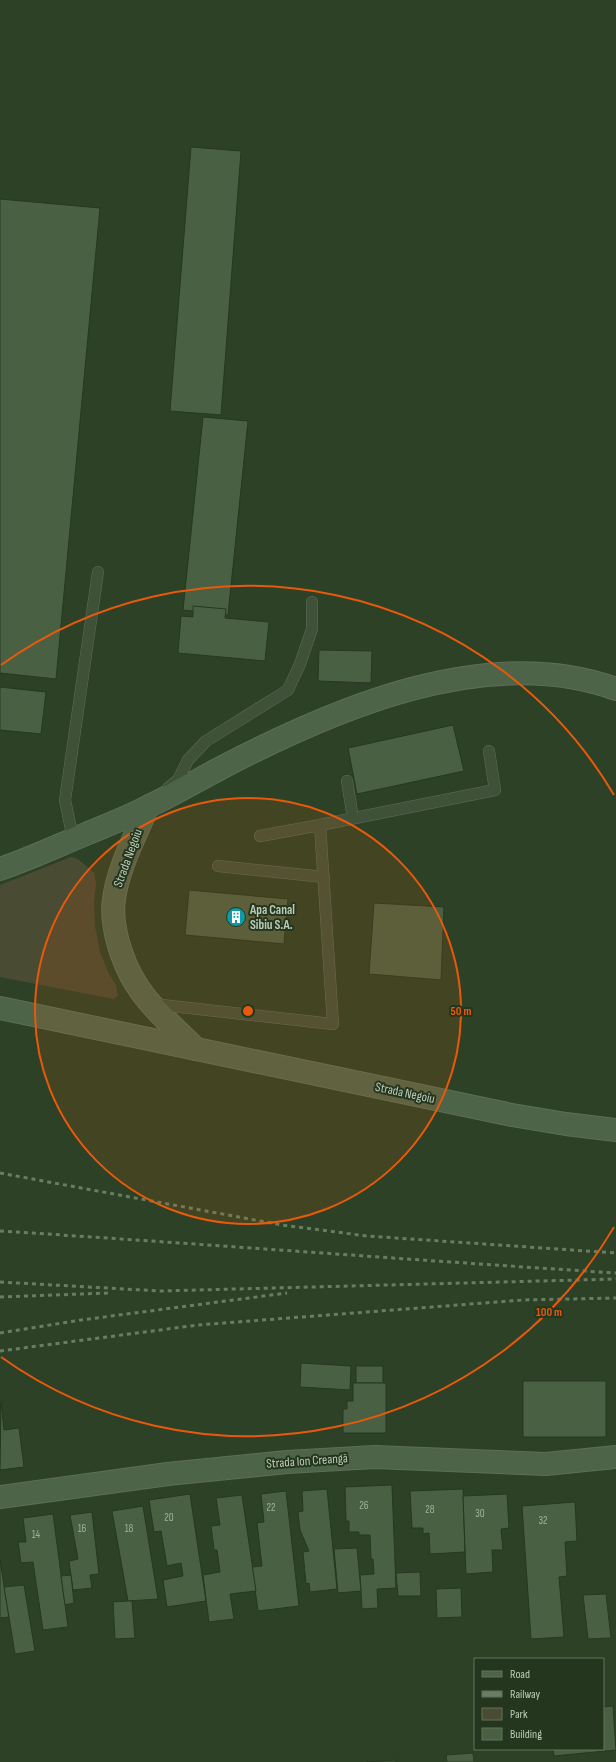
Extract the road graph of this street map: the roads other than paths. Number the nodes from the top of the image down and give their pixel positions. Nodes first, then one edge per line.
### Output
1 (98, 572) dead end
2 (312, 602) dead end
3 (616, 689) edge
4 (489, 751) dead end
5 (347, 781) dead end
6 (147, 808) junction
7 (353, 818) junction
8 (320, 825) junction
9 (260, 836) dead end
10 (72, 839) junction
11 (218, 866) dead end
12 (0, 869) edge
13 (324, 877) junction
14 (152, 1004) junction
15 (0, 1008) edge
16 (196, 1049) junction
17 (616, 1130) edge
18 (616, 1457) edge
19 (0, 1497) edge

1 - 10 lane
2 - 6 lane
3 - 6 main road
4 - 7 lane
5 - 7 lane
6 - 10 main road
6 - 14 main road, Strada Negoiu
7 - 8 lane
8 - 9 lane
8 - 13 lane
10 - 12 main road
11 - 13 lane
13 - 14 lane
14 - 16 main road, Strada Negoiu
15 - 16 main road, Strada Negoiu
16 - 17 main road, Strada Negoiu
18 - 19 main road, Strada Ion Creangă

